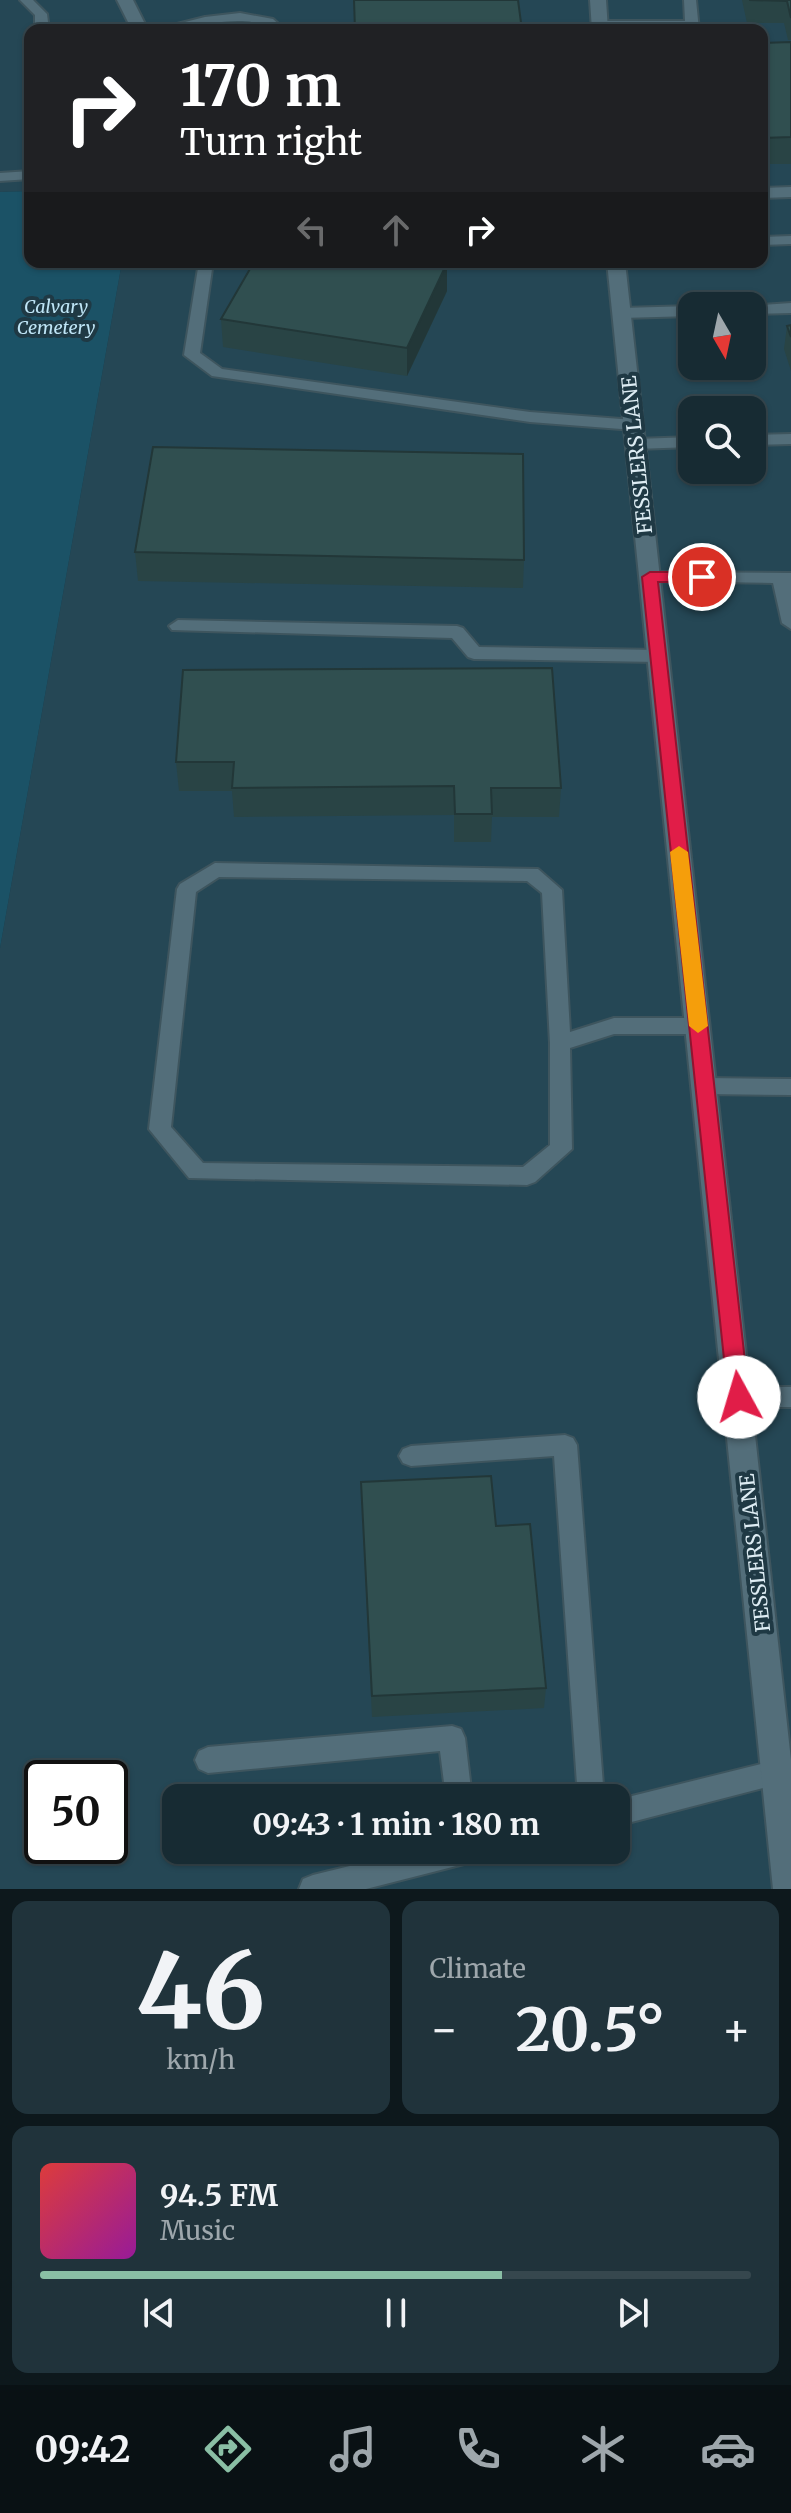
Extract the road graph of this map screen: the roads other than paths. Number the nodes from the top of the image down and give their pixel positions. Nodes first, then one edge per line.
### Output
1 (26, 0) edge
2 (125, 0) edge
3 (233, 0) edge
4 (598, 0) edge
5 (690, 0) edge
6 (233, 17) junction
7 (42, 24) edge
8 (137, 24) edge
9 (194, 24) edge
10 (274, 24) edge
11 (600, 24) edge
12 (692, 24) edge
13 (24, 175) edge
14 (0, 177) edge
15 (791, 192) edge
16 (768, 193) edge
17 (791, 240) edge
18 (768, 241) edge
19 (205, 268) edge
20 (617, 268) edge
21 (791, 308) edge
22 (766, 309) edge
23 (678, 311) edge
24 (622, 313) junction
25 (635, 434) junction
26 (791, 439) edge
27 (678, 440) edge
28 (766, 440) edge
29 (650, 577) junction
30 (785, 578) edge
31 (791, 623) edge
32 (178, 626) dead end
33 (658, 656) junction
34 (698, 1026) junction
35 (560, 1043) junction
36 (705, 1086) junction
37 (787, 1086) edge
38 (739, 1397) junction
39 (791, 1397) edge
40 (411, 1456) dead end
41 (208, 1760) dead end
42 (777, 1773) junction
43 (457, 1784) edge
44 (590, 1784) edge
45 (630, 1810) edge
46 (411, 1864) edge
47 (313, 1889) edge
48 (789, 1889) edge

1 - 7 lane
2 - 8 main road
3 - 6 lane
4 - 11 main road
5 - 12 lane
6 - 9 lane
6 - 10 lane
13 - 14 lane
15 - 16 main road
17 - 18 lane
19 - 25 lane
20 - 24 main road, FESSLERS LANE
21 - 22 lane
23 - 24 lane
24 - 25 main road, FESSLERS LANE
25 - 27 lane
25 - 29 main road, FESSLERS LANE
26 - 28 lane
29 - 30 lane
29 - 33 main road, FESSLERS LANE
30 - 31 lane
32 - 33 lane
33 - 34 main road, FESSLERS LANE
34 - 35 lane
34 - 36 main road, FESSLERS LANE
35 - 35 lane
36 - 37 lane
36 - 38 main road, FESSLERS LANE
38 - 39 lane
38 - 42 main road, FESSLERS LANE
40 - 44 lane
41 - 43 lane
42 - 45 lane
42 - 48 main road, FESSLERS LANE
46 - 47 lane

